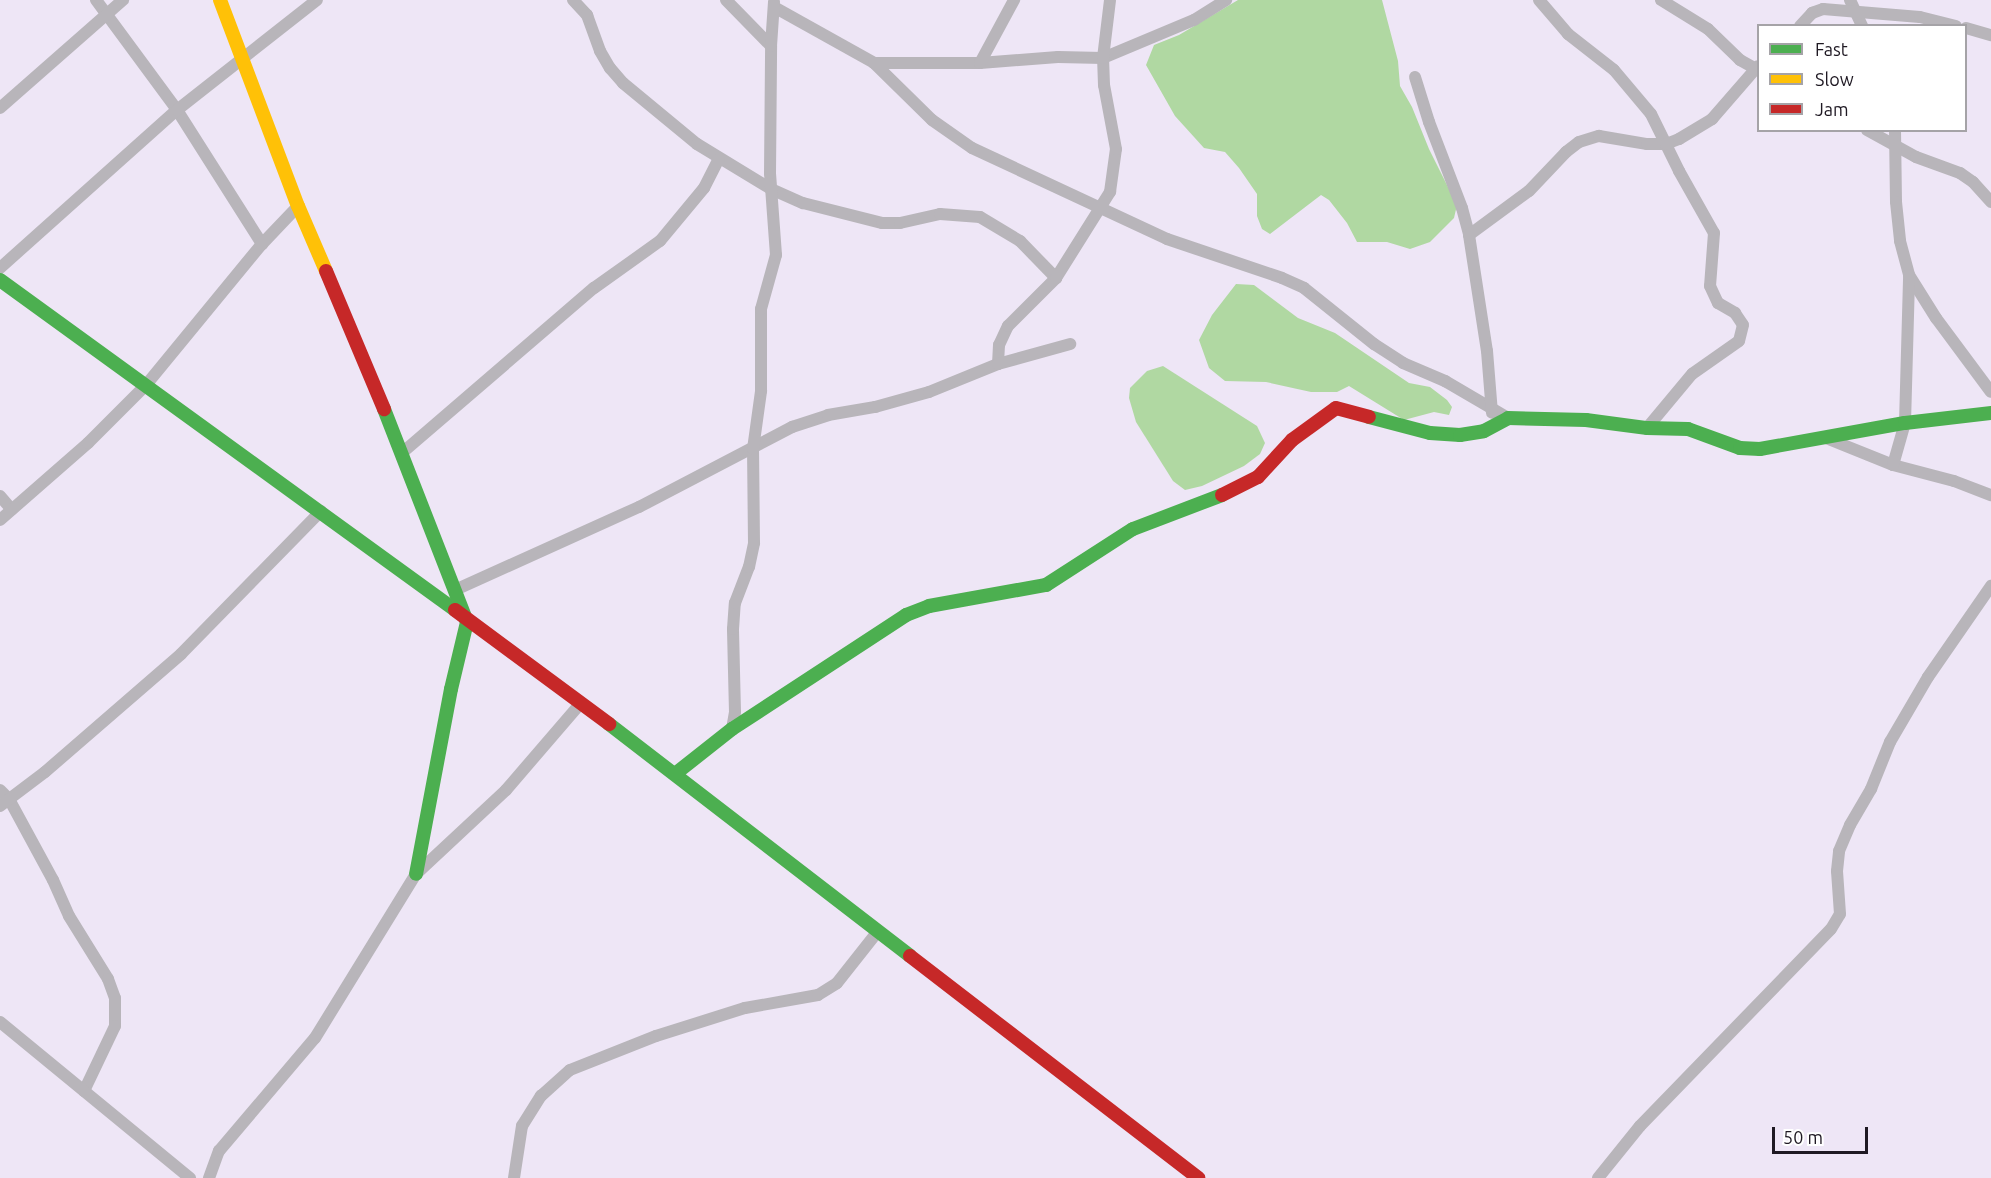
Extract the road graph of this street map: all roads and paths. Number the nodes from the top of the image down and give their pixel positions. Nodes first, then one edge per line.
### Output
1 (96, 0) edge
2 (123, 0) edge
3 (220, 0) edge
4 (317, 0) edge
5 (573, 0) edge
6 (726, 0) edge
7 (1014, 0) edge
8 (1110, 0) edge
9 (1226, 0) edge
10 (1539, 0) edge
11 (1661, 0) edge
12 (774, 4) edge
13 (1853, 5) edge
14 (106, 15) junction
15 (1802, 24) edge
16 (1861, 24) edge
17 (1948, 24) edge
18 (1967, 29) edge
19 (1991, 35) edge
20 (771, 46) junction
21 (243, 58) junction
22 (1103, 58) junction
23 (874, 63) junction
24 (980, 63) junction
25 (1757, 68) edge
26 (1757, 69) edge
27 (1415, 77) dead end
28 (0, 108) edge
29 (177, 110) junction
30 (1871, 132) edge
31 (1895, 132) edge
32 (1666, 144) junction
33 (1897, 147) junction
34 (719, 159) junction
35 (771, 189) junction
36 (1991, 202) edge
37 (298, 206) junction
38 (1102, 208) junction
39 (1468, 235) junction
40 (262, 244) junction
41 (0, 268) edge
42 (1909, 275) junction
43 (1056, 278) junction
44 (0, 280) edge
45 (1070, 344) dead end
46 (998, 364) junction
47 (146, 385) junction
48 (1991, 392) edge
49 (1491, 410) junction
50 (1991, 413) edge
51 (1508, 418) junction
52 (1905, 423) junction
53 (1493, 426) junction
54 (1647, 428) junction
55 (1826, 438) junction
56 (753, 449) junction
57 (403, 452) junction
58 (1893, 465) junction
59 (1991, 495) edge
60 (0, 496) edge
61 (12, 510) junction
62 (321, 511) junction
63 (0, 520) edge
64 (1991, 586) edge
65 (455, 590) junction
66 (467, 622) junction
67 (580, 704) junction
68 (732, 729) junction
69 (675, 774) junction
70 (3, 799) edge
71 (416, 874) junction
72 (878, 931) junction
73 (0, 1022) edge
74 (84, 1091) junction
75 (190, 1178) edge
76 (209, 1178) edge
77 (514, 1178) edge
78 (1198, 1178) edge
79 (1598, 1178) edge

1 - 14 street
2 - 14 street
3 - 21 street
4 - 21 street
5 - 34 street
6 - 20 street
7 - 24 street
8 - 22 street
9 - 22 street
10 - 32 street
11 - 25 street
12 - 20 street
12 - 23 street
13 - 15 street
13 - 16 street
13 - 17 street
14 - 28 street
14 - 29 street
18 - 19 street
20 - 35 street
21 - 29 street
21 - 37 street
22 - 24 street
22 - 38 street
23 - 24 street
23 - 38 street
26 - 32 street
27 - 39 street
29 - 40 street
29 - 41 street
30 - 33 street
31 - 33 street
32 - 39 street
32 - 54 street
33 - 36 street
33 - 42 street
34 - 35 street
34 - 57 street
35 - 43 street
35 - 56 street
37 - 40 street
37 - 57 street
38 - 43 street
38 - 49 street
39 - 49 street
40 - 47 street
42 - 48 street
42 - 52 street
43 - 46 street
44 - 47 street
45 - 46 street
46 - 56 street
47 - 61 street
47 - 62 street
49 - 51 street
49 - 53 street
50 - 52 street
51 - 53 street
51 - 54 street
52 - 55 street
52 - 58 street
53 - 68 street
54 - 55 street
55 - 58 street
56 - 65 street
56 - 68 street
57 - 65 street
58 - 59 street
60 - 61 street
61 - 63 street
62 - 66 street
62 - 70 street
64 - 79 street
65 - 66 street
66 - 67 street
66 - 71 street
67 - 69 street
67 - 71 street
68 - 69 street
69 - 72 street
70 - 74 street
71 - 76 street
72 - 77 street
72 - 78 street
73 - 74 street
74 - 75 street

